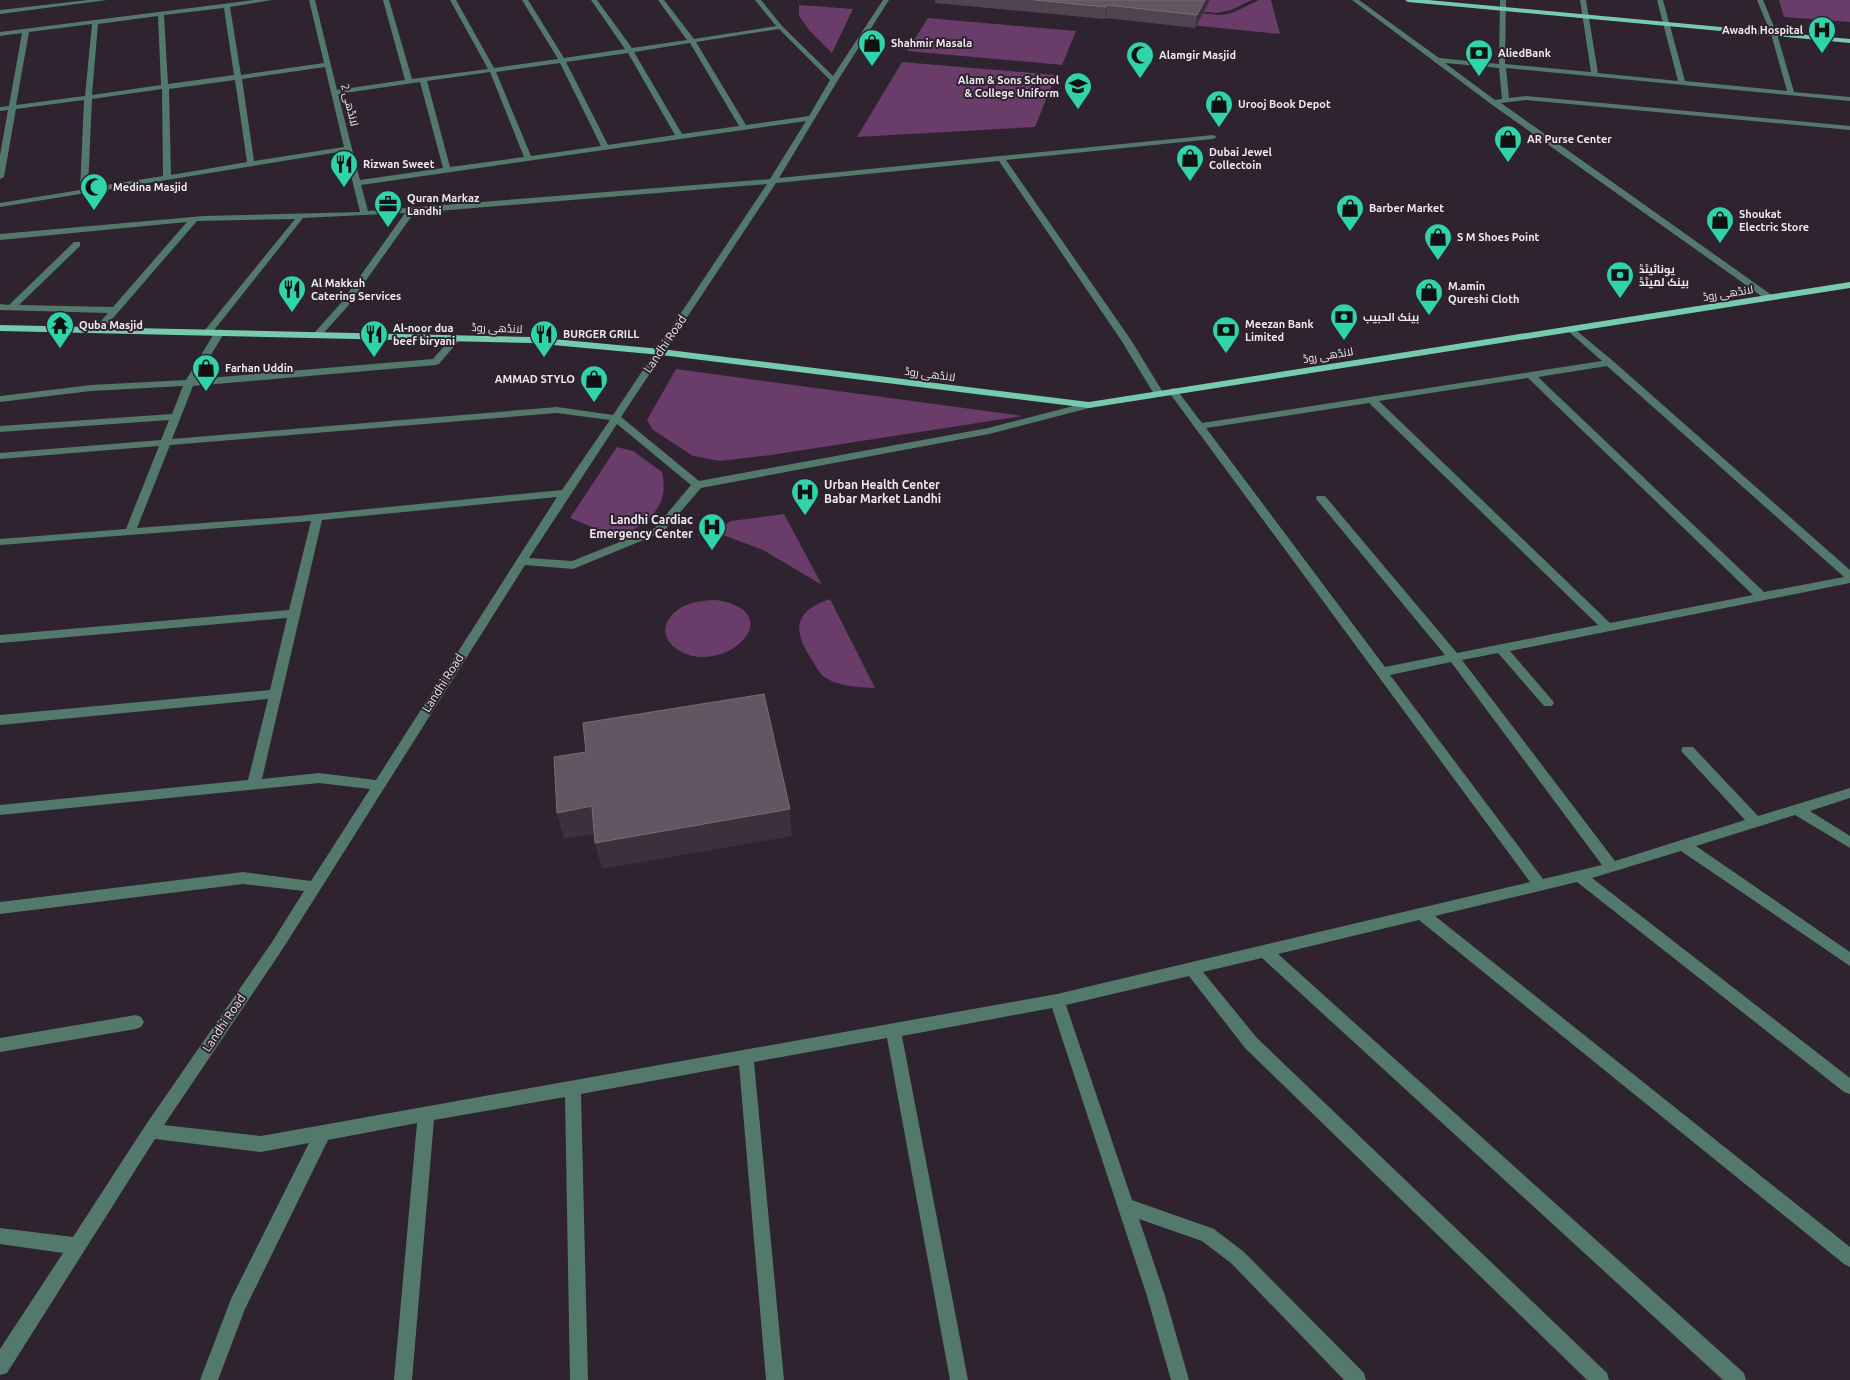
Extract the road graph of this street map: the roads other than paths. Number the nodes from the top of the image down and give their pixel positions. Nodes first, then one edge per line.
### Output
1 (104, 0) edge
2 (269, 0) edge
3 (312, 0) edge
4 (386, 0) edge
5 (453, 0) edge
6 (525, 0) edge
7 (594, 0) edge
8 (661, 0) edge
9 (758, 0) edge
10 (886, 0) edge
11 (1355, 0) edge
12 (1410, 0) edge
13 (1503, 0) edge
14 (1583, 0) edge
15 (1660, 0) edge
16 (1760, 0) edge
17 (227, 5) junction
18 (1503, 9) junction
19 (0, 12) edge
20 (161, 14) junction
21 (1586, 17) junction
22 (95, 22) junction
23 (1666, 24) junction
24 (780, 28) junction
25 (26, 30) junction
26 (0, 34) edge
27 (1774, 34) junction
28 (692, 41) junction
29 (1850, 41) edge
30 (630, 51) junction
31 (562, 60) junction
32 (1438, 60) junction
33 (328, 65) junction
34 (1502, 66) junction
35 (492, 70) junction
36 (1595, 75) junction
37 (238, 77) junction
38 (423, 80) junction
39 (834, 80) junction
40 (409, 82) junction
41 (1682, 83) junction
42 (165, 87) junction
43 (335, 92) junction
44 (1791, 94) junction
45 (88, 97) junction
46 (1850, 99) edge
47 (1506, 100) junction
48 (1494, 102) junction
49 (12, 107) junction
50 (0, 109) edge
51 (811, 118) junction
52 (744, 128) junction
53 (1850, 128) edge
54 (680, 137) junction
55 (1213, 137) dead end
56 (349, 148) junction
57 (606, 148) junction
58 (1000, 157) junction
59 (528, 159) junction
60 (250, 164) junction
61 (447, 170) junction
62 (0, 177) edge
63 (167, 178) junction
64 (773, 181) junction
65 (357, 183) junction
66 (84, 191) junction
67 (0, 205) edge
68 (411, 211) junction
69 (366, 214) junction
70 (301, 216) junction
71 (194, 219) junction
72 (0, 236) edge
73 (77, 244) dead end
74 (1850, 285) edge
75 (1770, 298) junction
76 (0, 307) edge
77 (12, 307) junction
78 (116, 310) junction
79 (0, 328) edge
80 (1571, 329) junction
81 (98, 330) junction
82 (208, 332) junction
83 (220, 332) junction
84 (318, 334) junction
85 (456, 338) junction
86 (661, 352) junction
87 (1610, 363) junction
88 (1531, 376) junction
89 (189, 384) junction
90 (1173, 391) junction
91 (1159, 394) junction
92 (0, 399) edge
93 (1372, 400) junction
94 (1089, 405) junction
95 (176, 417) junction
96 (616, 418) junction
97 (1199, 426) junction
98 (0, 429) edge
99 (165, 444) junction
100 (0, 456) edge
101 (697, 485) junction
102 (564, 492) junction
103 (1321, 498) dead end
104 (317, 517) junction
105 (130, 532) junction
106 (0, 542) edge
107 (521, 561) junction
108 (1850, 577) edge
109 (1762, 596) junction
110 (295, 613) junction
111 (1607, 628) junction
112 (0, 639) edge
113 (1501, 648) junction
114 (1454, 658) junction
115 (1382, 672) junction
116 (276, 694) junction
117 (1548, 703) dead end
118 (0, 720) edge
119 (1688, 750) dead end
120 (254, 784) junction
121 (379, 785) junction
122 (1850, 794) edge
123 (0, 810) edge
124 (1798, 810) junction
125 (1756, 823) junction
126 (1850, 843) edge
127 (1683, 845) junction
128 (1612, 867) junction
129 (1579, 876) junction
130 (1540, 885) junction
131 (314, 887) junction
132 (0, 908) edge
133 (1422, 914) junction
134 (1265, 952) junction
135 (1850, 960) edge
136 (1192, 969) junction
137 (1057, 1001) junction
138 (136, 1022) dead end
139 (892, 1031) junction
140 (0, 1044) edge
141 (746, 1058) junction
142 (1850, 1087) edge
143 (573, 1089) junction
144 (426, 1116) junction
145 (151, 1131) junction
146 (322, 1134) junction
147 (1126, 1206) junction
148 (0, 1236) edge
149 (77, 1246) junction
150 (1850, 1258) edge
151 (0, 1366) edge
152 (208, 1380) edge
153 (403, 1380) edge
154 (579, 1380) edge
155 (775, 1380) edge
156 (959, 1380) edge
157 (1180, 1380) edge
158 (1357, 1380) edge
159 (1600, 1380) edge
160 (1737, 1380) edge

1 - 19 street
2 - 17 street
3 - 33 street, لانڈھی 2
4 - 40 street
5 - 35 street
6 - 31 street
7 - 30 street
8 - 28 street
9 - 24 street
10 - 39 street, Landhi Road
11 - 32 street
12 - 18 main road
13 - 18 street
14 - 21 street
15 - 23 street
16 - 27 street
17 - 20 street
17 - 37 street
18 - 21 main road
18 - 34 street
20 - 22 street
20 - 42 street
21 - 23 main road
21 - 36 street
22 - 25 street
22 - 45 street
23 - 27 main road
23 - 41 street
24 - 28 street
24 - 39 street
25 - 26 street
25 - 49 street
27 - 29 main road
27 - 44 street
28 - 30 street
28 - 52 street
30 - 31 street
30 - 54 street
31 - 35 street
31 - 57 street
32 - 34 street
32 - 48 street
33 - 37 street
33 - 43 street, لانڈھی 2
34 - 36 street
34 - 47 street
35 - 38 street
35 - 59 street
36 - 41 street
37 - 42 street
37 - 60 street
38 - 40 street
38 - 61 street
39 - 51 street, Landhi Road
40 - 43 street
41 - 44 street
42 - 45 street
42 - 63 street
43 - 56 street, لانڈھی 2
44 - 46 street
45 - 49 street
45 - 66 street
47 - 48 street
47 - 53 street
48 - 75 street
49 - 50 street
49 - 62 street
51 - 52 street
51 - 64 street, Landhi Road
52 - 54 street
54 - 57 street
55 - 58 street
56 - 60 street
56 - 65 street, لانڈھی 2
57 - 59 street
58 - 64 street
58 - 91 street
59 - 61 street
60 - 63 street
61 - 65 street
63 - 66 street
64 - 68 street
64 - 86 street, Landhi Road
65 - 69 street, لانڈھی 2
66 - 67 street
68 - 69 street
68 - 84 street
69 - 70 street
70 - 71 street
70 - 82 street
71 - 72 street
71 - 78 street
73 - 77 street
74 - 75 main road, لانڈھی روڈ
75 - 80 main road, لانڈھی روڈ
76 - 77 street
77 - 78 street
78 - 81 street
79 - 81 main road, لانڈھی روڈ
80 - 87 street
80 - 90 main road, لانڈھی روڈ
81 - 82 main road, لانڈھی روڈ
82 - 83 main road, لانڈھی روڈ
83 - 84 main road, لانڈھی روڈ
83 - 89 street
84 - 85 main road, لانڈھی روڈ
85 - 86 main road, لانڈھی روڈ
85 - 89 street
86 - 94 main road, لانڈھی روڈ
86 - 96 street, Landhi Road
87 - 88 street
87 - 108 street
88 - 93 street
88 - 109 street
89 - 92 street
89 - 95 street
90 - 91 main road, لانڈھی روڈ
90 - 97 street
91 - 94 main road, لانڈھی روڈ
93 - 97 street
93 - 111 street
94 - 101 street
95 - 98 street
95 - 99 street
96 - 99 street
96 - 101 street
96 - 102 street, Landhi Road
97 - 115 street
99 - 100 street
99 - 105 street
101 - 107 street
102 - 104 street
102 - 107 street, Landhi Road
103 - 114 street
104 - 105 street
104 - 110 street
105 - 106 street
107 - 121 street, Landhi Road
108 - 109 street
109 - 111 street
110 - 112 street
110 - 116 street
111 - 113 street
113 - 114 street
113 - 117 street
114 - 115 street
114 - 128 street
115 - 130 street
116 - 118 street
116 - 120 street
119 - 125 street
120 - 121 street
120 - 123 street
121 - 131 street, Landhi Road
122 - 124 street
124 - 125 street
124 - 126 street
125 - 127 street
127 - 128 street
127 - 135 street
128 - 129 street
129 - 130 street
129 - 142 street
130 - 133 street
131 - 132 street
131 - 145 street, Landhi Road
133 - 134 street
133 - 150 street
134 - 136 street
134 - 160 street
136 - 137 street
136 - 159 street
137 - 139 street
137 - 147 street
138 - 140 street
139 - 141 street
139 - 156 street
141 - 143 street
141 - 155 street
143 - 144 street
143 - 154 street
144 - 146 street
144 - 153 street
145 - 146 street
145 - 149 street, Landhi Road
146 - 152 street
147 - 157 street
147 - 158 street
148 - 149 street
149 - 151 street, Landhi Road

